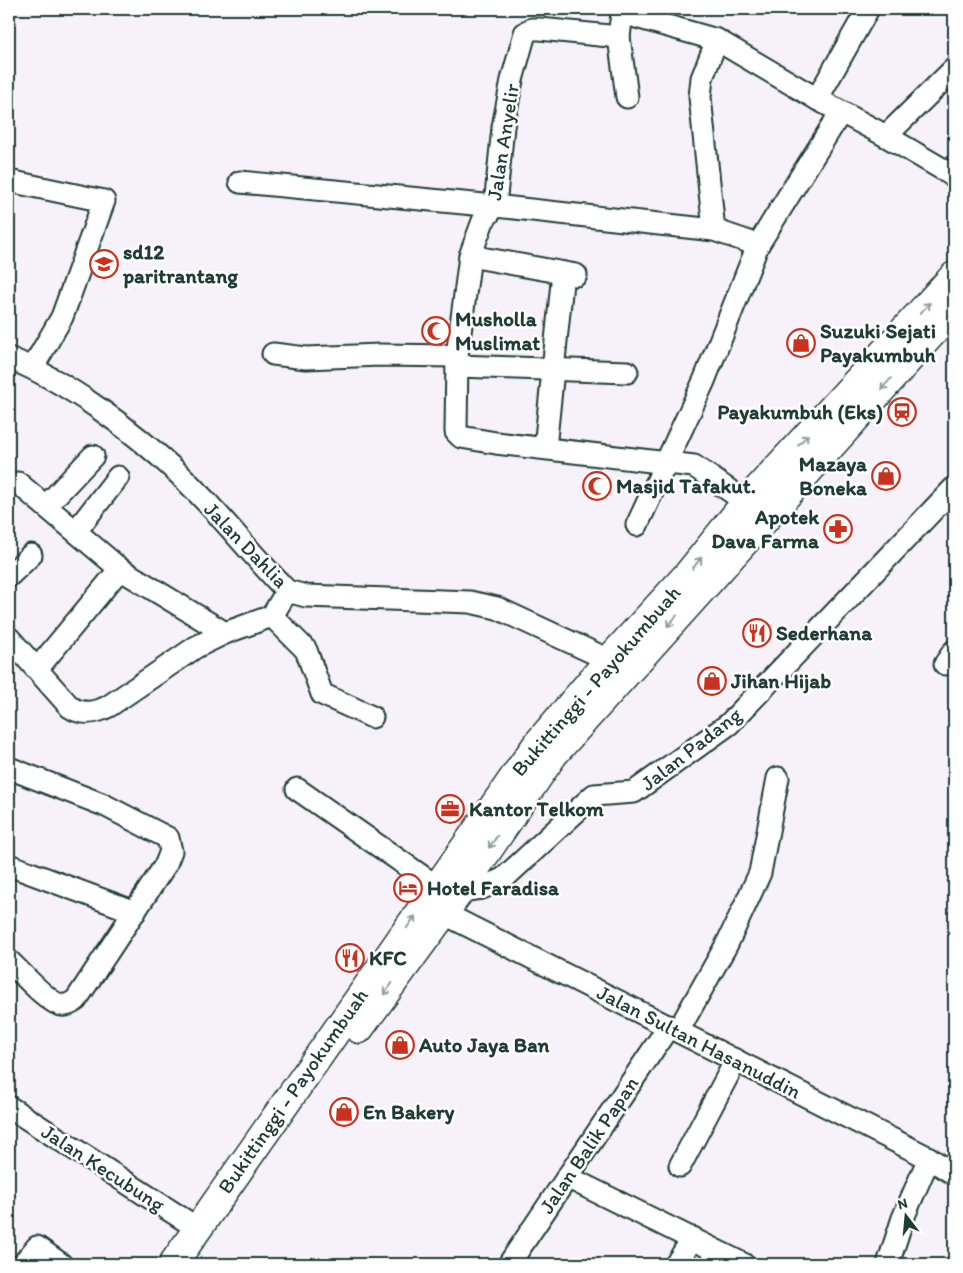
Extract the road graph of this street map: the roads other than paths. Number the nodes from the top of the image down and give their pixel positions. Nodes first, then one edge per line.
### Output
1 (868, 9) edge
2 (622, 11) edge
3 (619, 37) junction
4 (717, 40) junction
5 (954, 69) edge
6 (627, 97) dead end
7 (817, 100) junction
8 (840, 112) junction
9 (886, 136) junction
10 (954, 176) edge
11 (9, 181) edge
12 (240, 182) dead end
13 (495, 206) junction
14 (714, 230) junction
15 (758, 245) junction
16 (470, 256) junction
17 (954, 276) edge
18 (954, 309) edge
19 (273, 354) dead end
20 (9, 358) edge
21 (457, 361) junction
22 (33, 367) junction
23 (554, 369) junction
24 (627, 372) dead end
25 (545, 448) junction
26 (94, 456) dead end
27 (666, 464) junction
28 (118, 477) dead end
29 (18, 483) dead end
30 (954, 488) edge
31 (746, 502) junction
32 (46, 506) junction
33 (637, 525) dead end
34 (76, 531) junction
35 (31, 555) dead end
36 (120, 569) junction
37 (9, 576) edge
38 (287, 591) junction
39 (272, 616) junction
40 (225, 633) junction
41 (9, 638) edge
42 (609, 660) junction
43 (23, 664) edge
44 (372, 717) dead end
45 (9, 768) edge
46 (778, 778) dead end
47 (297, 789) dead end
48 (9, 865) edge
49 (448, 888) junction
50 (135, 912) junction
51 (443, 913) junction
52 (9, 961) edge
53 (674, 1028) junction
54 (736, 1060) junction
55 (9, 1108) edge
56 (929, 1158) junction
57 (680, 1166) dead end
58 (954, 1174) edge
59 (567, 1177) junction
60 (197, 1228) junction
61 (693, 1238) junction
62 (23, 1264) edge
63 (61, 1264) edge
64 (173, 1264) edge
65 (194, 1264) edge
66 (510, 1264) edge
67 (676, 1264) edge
68 (744, 1264) edge
69 (888, 1264) edge

1 - 7 street
2 - 3 street
2 - 4 street
3 - 6 street
3 - 13 street, Jalan Anyelir
4 - 7 street
4 - 14 street
5 - 9 street
7 - 8 street
8 - 9 street
8 - 15 street
9 - 10 street
11 - 22 street
12 - 13 street
13 - 14 street
13 - 16 street, Jalan Anyelir
14 - 15 street
15 - 27 street
16 - 21 street, Jalan Anyelir
16 - 23 street
31 -> 17 highway, Bukittinggi - Payokumbuah
18 -> 49 highway, Bukittinggi - Payokumbuah
19 - 21 street
20 - 22 street, Jalan Dahlia
21 - 23 street
21 - 25 street, Jalan Anyelir
22 - 38 street, Jalan Dahlia
23 - 24 street
23 - 25 street
25 - 27 street, Jalan Anyelir
26 - 32 street
27 - 31 street, Jalan Anyelir
27 - 33 street
28 - 34 street
29 - 32 street
30 - 49 street, Jalan Padang
42 -> 31 highway, Bukittinggi - Payokumbuah
32 - 34 street
34 - 36 street
35 - 37 street
36 - 40 street
36 - 43 street
38 - 39 street
38 - 42 street, Jalan Dahlia
39 - 40 street
39 - 44 street
40 - 43 street
41 - 43 street
42 - 49 highway, Bukittinggi - Payokumbuah
45 - 50 street
46 - 53 street, Jalan Balik Papan
47 - 49 street
48 - 50 street
49 - 51 highway, Bukittinggi - Payokumbuah
60 -> 49 highway, Bukittinggi - Payokumbuah
50 - 52 street
51 - 53 street, Jalan Sultan Hasanuddin
51 -> 65 highway, Bukittinggi - Payokumbuah
53 - 54 street, Jalan Sultan Hasanuddin
53 - 59 street, Jalan Balik Papan
54 - 56 street, Jalan Sultan Hasanuddin
54 - 57 street
55 - 60 street, Jalan Kecubung
56 - 58 street, Jalan Sultan Hasanuddin
56 - 69 street
59 - 61 street
59 - 66 street, Jalan Balik Papan
60 - 64 highway, Bukittinggi - Payokumbuah
61 - 67 street
61 - 68 street
62 - 63 street

